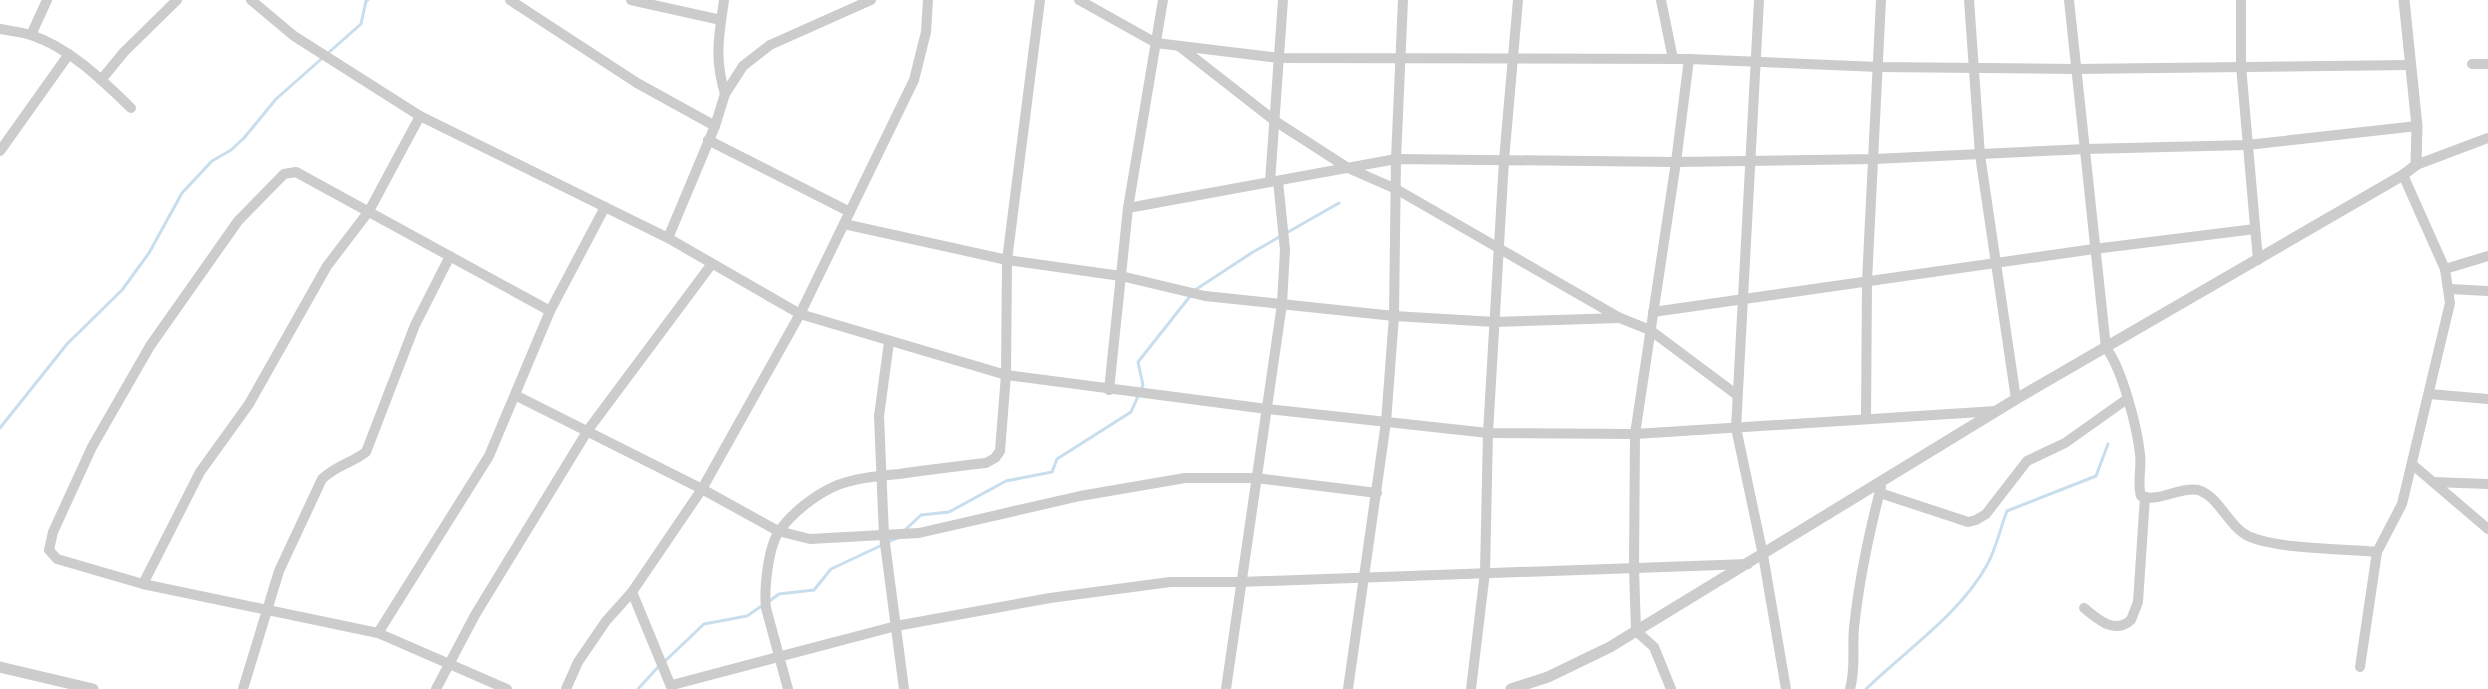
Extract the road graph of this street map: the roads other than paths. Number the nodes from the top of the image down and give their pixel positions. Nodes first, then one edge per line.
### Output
1 (47, 0) edge
2 (177, 0) edge
3 (251, 0) edge
4 (510, 0) edge
5 (631, 0) edge
6 (724, 0) edge
7 (871, 0) edge
8 (928, 0) edge
9 (1040, 0) edge
10 (1079, 0) edge
11 (1162, 0) edge
12 (1283, 0) edge
13 (1403, 0) edge
14 (1518, 0) edge
15 (1661, 0) edge
16 (1759, 0) edge
17 (1881, 0) edge
18 (1970, 0) edge
19 (2069, 0) edge
20 (2241, 0) edge
21 (2404, 0) edge
22 (721, 20) junction
23 (0, 29) edge
24 (31, 35) junction
25 (1156, 43) junction
26 (1178, 46) junction
27 (69, 54) junction
28 (1279, 58) junction
29 (1689, 58) junction
30 (1673, 59) junction
31 (1401, 60) junction
32 (1514, 60) junction
33 (1757, 62) junction
34 (2472, 64) dead end
35 (2488, 64) edge
36 (2410, 65) junction
37 (2241, 66) junction
38 (1878, 67) junction
39 (1974, 68) junction
40 (2075, 69) junction
41 (102, 80) junction
42 (725, 94) junction
43 (131, 108) dead end
44 (420, 116) junction
45 (1275, 121) junction
46 (715, 126) junction
47 (2417, 126) junction
48 (2488, 138) edge
49 (708, 140) junction
50 (2247, 145) junction
51 (2086, 149) junction
52 (0, 152) edge
53 (1980, 154) junction
54 (1396, 159) junction
55 (1874, 159) junction
56 (1504, 160) junction
57 (1752, 161) junction
58 (1676, 162) junction
59 (2416, 165) junction
60 (1348, 168) junction
61 (2403, 175) junction
62 (1274, 181) junction
63 (1396, 189) junction
64 (606, 207) junction
65 (1128, 208) junction
66 (369, 211) junction
67 (850, 212) junction
68 (844, 224) junction
69 (2255, 230) junction
70 (668, 238) junction
71 (1499, 248) junction
72 (2094, 249) junction
73 (450, 256) junction
74 (2488, 256) edge
75 (1007, 260) junction
76 (2258, 260) junction
77 (1995, 264) junction
78 (711, 265) junction
79 (2445, 270) junction
80 (1121, 276) junction
81 (1867, 281) junction
82 (2449, 290) junction
83 (2488, 292) edge
84 (1742, 299) junction
85 (1282, 304) junction
86 (550, 311) junction
87 (1653, 312) junction
88 (800, 314) junction
89 (1394, 316) junction
90 (1620, 318) junction
91 (1495, 322) junction
92 (1650, 330) junction
93 (889, 342) junction
94 (2106, 348) junction
95 (1006, 375) junction
96 (1109, 390) junction
97 (2429, 394) junction
98 (515, 395) junction
99 (1737, 395) junction
100 (2127, 398) junction
101 (2016, 399) junction
102 (2488, 399) edge
103 (1267, 409) junction
104 (1996, 411) junction
105 (1866, 419) junction
106 (1386, 422) junction
107 (1736, 428) junction
108 (588, 430) junction
109 (1488, 433) junction
110 (1635, 434) junction
111 (2413, 465) junction
112 (883, 476) junction
113 (1256, 478) junction
114 (1883, 481) junction
115 (2433, 482) junction
116 (2488, 484) edge
117 (702, 489) junction
118 (1880, 492) junction
119 (1377, 493) junction
120 (2145, 497) junction
121 (2488, 528) edge
122 (778, 532) junction
123 (884, 536) junction
124 (2377, 552) junction
125 (1763, 555) junction
126 (1748, 564) junction
127 (1634, 568) junction
128 (1485, 572) junction
129 (1365, 577) junction
130 (1240, 582) junction
131 (143, 584) junction
132 (632, 592) junction
133 (2084, 608) dead end
134 (266, 611) junction
135 (896, 626) junction
136 (1636, 631) junction
137 (378, 632) junction
138 (781, 658) junction
139 (448, 662) junction
140 (0, 667) edge
141 (2360, 668) dead end
142 (672, 687) edge
143 (93, 689) edge
144 (243, 689) edge
145 (436, 689) edge
146 (507, 689) edge
147 (566, 689) edge
148 (788, 689) edge
149 (904, 689) edge
150 (1226, 689) edge
151 (1348, 689) edge
152 (1471, 689) edge
153 (1511, 689) edge
154 (1671, 689) edge
155 (1786, 689) edge
156 (1850, 689) edge

1 - 24 street
2 - 41 street
3 - 44 street
4 - 46 street
5 - 22 street
6 - 22 street
7 - 42 street
8 - 67 street
9 - 75 street
10 - 25 street
11 - 25 street
12 - 28 street
13 - 31 street
14 - 32 street
15 - 30 street
16 - 33 street
17 - 38 street
18 - 39 street
19 - 40 street
20 - 37 street
21 - 36 street
22 - 42 street
23 - 24 street
24 - 27 street
25 - 26 street
25 - 65 street
26 - 28 street
26 - 45 street
27 - 41 street
27 - 52 street
28 - 31 street
28 - 45 street
29 - 30 street
29 - 33 street
29 - 58 street
30 - 32 street
31 - 32 street
31 - 54 street
32 - 56 street
33 - 38 street
33 - 57 street
34 - 35 street
36 - 37 street
36 - 47 street
37 - 40 street
37 - 50 street
38 - 39 street
38 - 55 street
39 - 40 street
39 - 53 street
40 - 51 street
41 - 43 street
42 - 46 street
44 - 64 street
44 - 66 street
45 - 60 street
45 - 62 street
46 - 49 street
47 - 50 street
47 - 59 street
48 - 59 street
49 - 67 street
49 - 70 street
50 - 51 street
50 - 69 street
51 - 53 street
51 - 72 street
53 - 55 street
53 - 77 street
54 - 56 street
54 - 60 street
54 - 63 street
55 - 57 street
55 - 81 street
56 - 58 street
56 - 71 street
57 - 58 street
57 - 84 street
58 - 87 street
59 - 61 street
60 - 62 street
60 - 63 street
61 - 76 street
61 - 79 street
62 - 65 street
62 - 85 street
63 - 71 street
63 - 89 street
64 - 70 street
64 - 86 street
65 - 80 street
66 - 73 street
66 - 131 street
66 - 131 street
67 - 68 street
68 - 75 street
68 - 88 street
69 - 72 street
69 - 76 street
70 - 78 street
71 - 90 street
71 - 91 street
72 - 77 street
72 - 94 street
73 - 86 street
73 - 134 street
74 - 79 street
75 - 80 street
75 - 95 street
76 - 94 street
77 - 81 street
77 - 101 street
78 - 88 street
78 - 108 street
79 - 82 street
80 - 85 street
80 - 96 street
81 - 84 street
81 - 105 street
82 - 83 street
82 - 97 street
84 - 87 street
84 - 99 street
85 - 89 street
85 - 103 street
86 - 98 street
87 - 92 street
88 - 93 street
88 - 117 street
89 - 91 street
89 - 106 street
90 - 91 street
90 - 92 street
91 - 109 street
92 - 99 street
92 - 110 street
93 - 95 street
93 - 112 street
94 - 100 street
94 - 101 street
95 - 96 street
95 - 112 street
96 - 103 street
97 - 102 street
97 - 111 street
98 - 108 street
98 - 137 street
99 - 107 street
100 - 118 street
100 - 120 street
101 - 104 street
103 - 106 street
103 - 113 street
104 - 105 street
104 - 114 street
105 - 107 street
106 - 109 street
106 - 119 street
107 - 110 street
107 - 125 street
108 - 117 street
108 - 139 street
109 - 110 street
109 - 128 street
110 - 127 street
111 - 115 street
111 - 124 street
112 - 122 street
112 - 123 street
113 - 119 street
113 - 123 street
113 - 130 street
114 - 118 street
114 - 125 street
115 - 116 street
115 - 121 street
117 - 122 street
117 - 132 street
118 - 156 street
119 - 129 street
120 - 124 street
120 - 133 street
122 - 123 street
122 - 138 street
123 - 135 street
124 - 141 street
125 - 126 street
125 - 155 street
126 - 127 street
126 - 136 street
127 - 128 street
127 - 136 street
128 - 129 street
128 - 152 street
129 - 130 street
129 - 151 street
130 - 135 street
130 - 150 street
131 - 134 street
132 - 142 street
132 - 147 street
134 - 137 street
134 - 144 street
135 - 138 street
135 - 149 street
136 - 153 street
136 - 154 street
137 - 139 street
138 - 142 street
138 - 148 street
139 - 145 street
139 - 146 street
140 - 143 street

